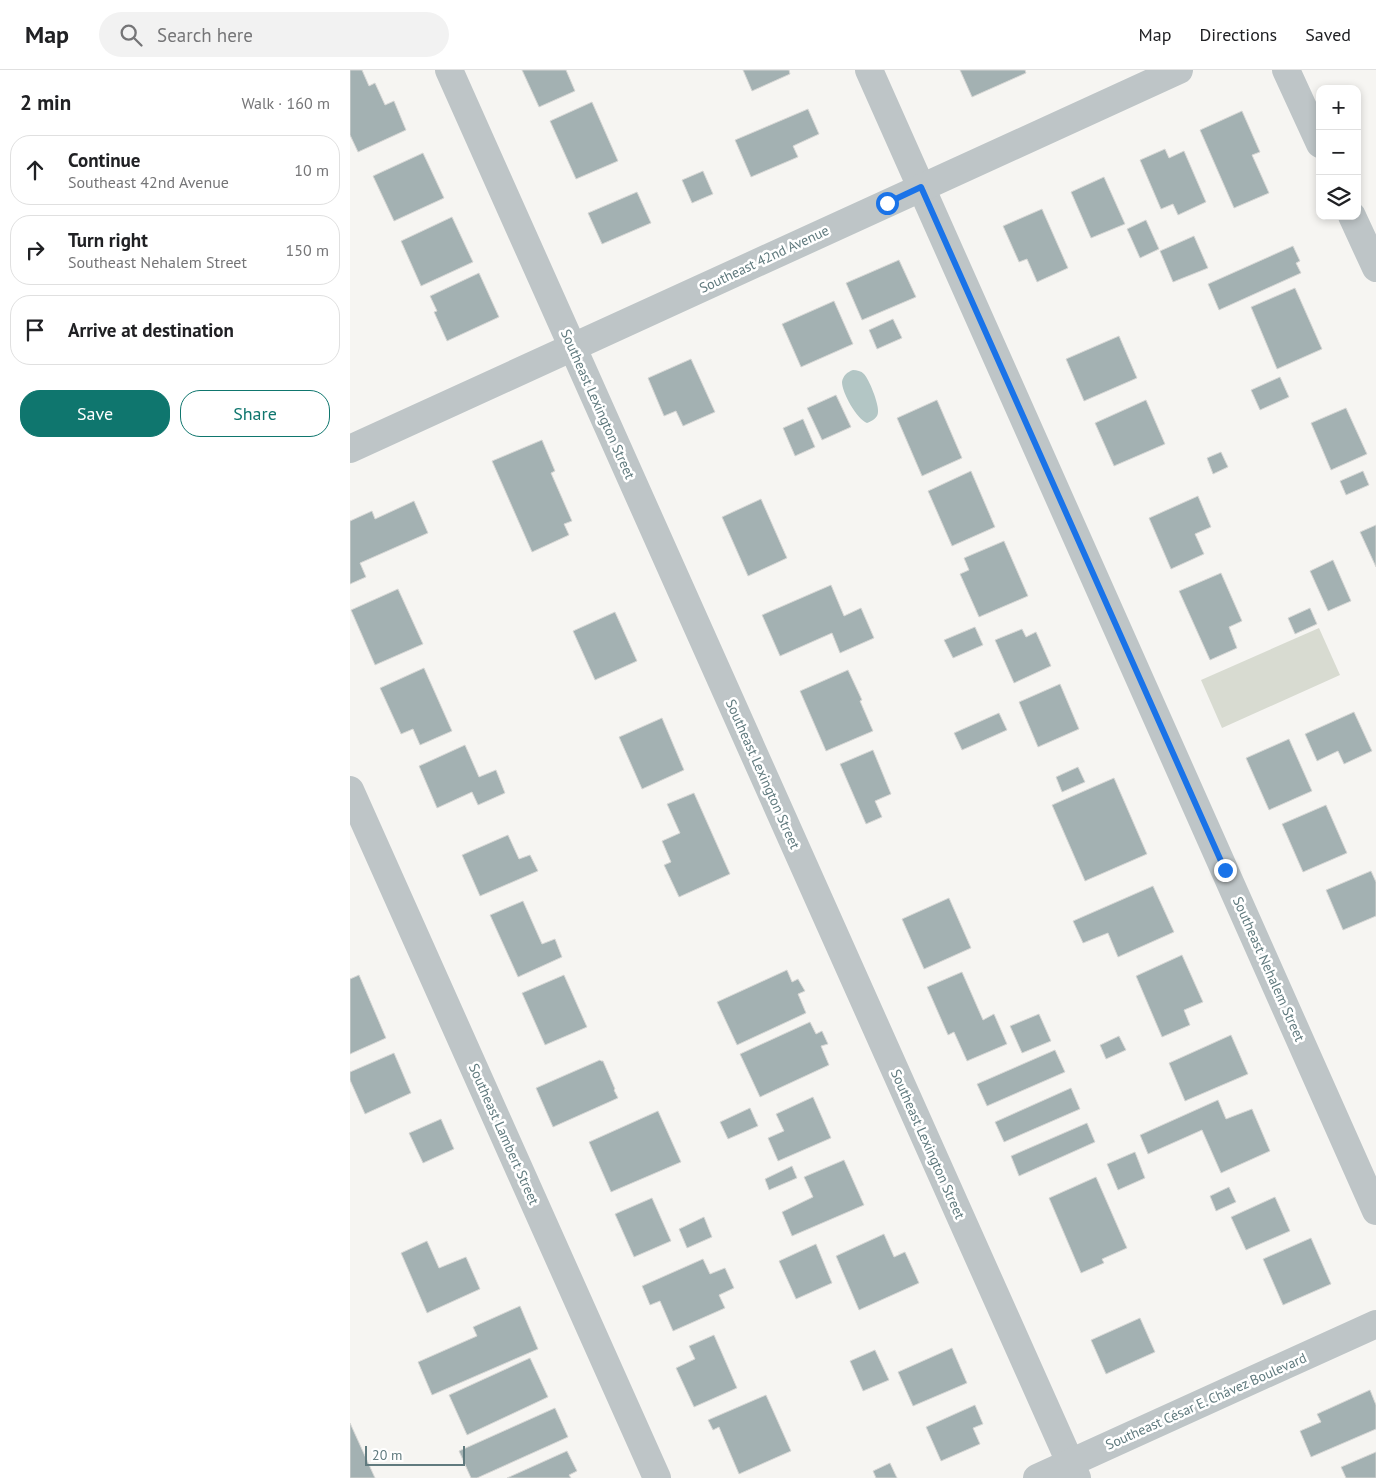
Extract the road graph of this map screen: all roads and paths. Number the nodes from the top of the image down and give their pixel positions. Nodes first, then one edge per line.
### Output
1 (449, 70) edge
2 (869, 70) edge
3 (1179, 70) edge
4 (1286, 70) edge
5 (1316, 135) edge
6 (921, 187) junction
7 (1354, 220) edge
8 (1376, 268) edge
9 (572, 347) junction
10 (350, 448) edge
11 (350, 790) edge
12 (1376, 1211) edge
13 (1376, 1324) edge
14 (1073, 1470) edge
15 (657, 1478) edge
16 (1037, 1478) edge

1 - 9 street, Southeast Lexington Street
2 - 6 street, Southeast Nehalem Street
3 - 6 street, Southeast 42nd Avenue
4 - 5 street
6 - 9 street, Southeast 42nd Avenue
6 - 12 street, Southeast Nehalem Street
7 - 8 street
9 - 10 street, Southeast 42nd Avenue
9 - 14 street, Southeast Lexington Street
11 - 15 street, Southeast Lambert Street
13 - 14 street, Southeast César E. Chávez Boulevard
14 - 16 street, Southeast César E. Chávez Boulevard

